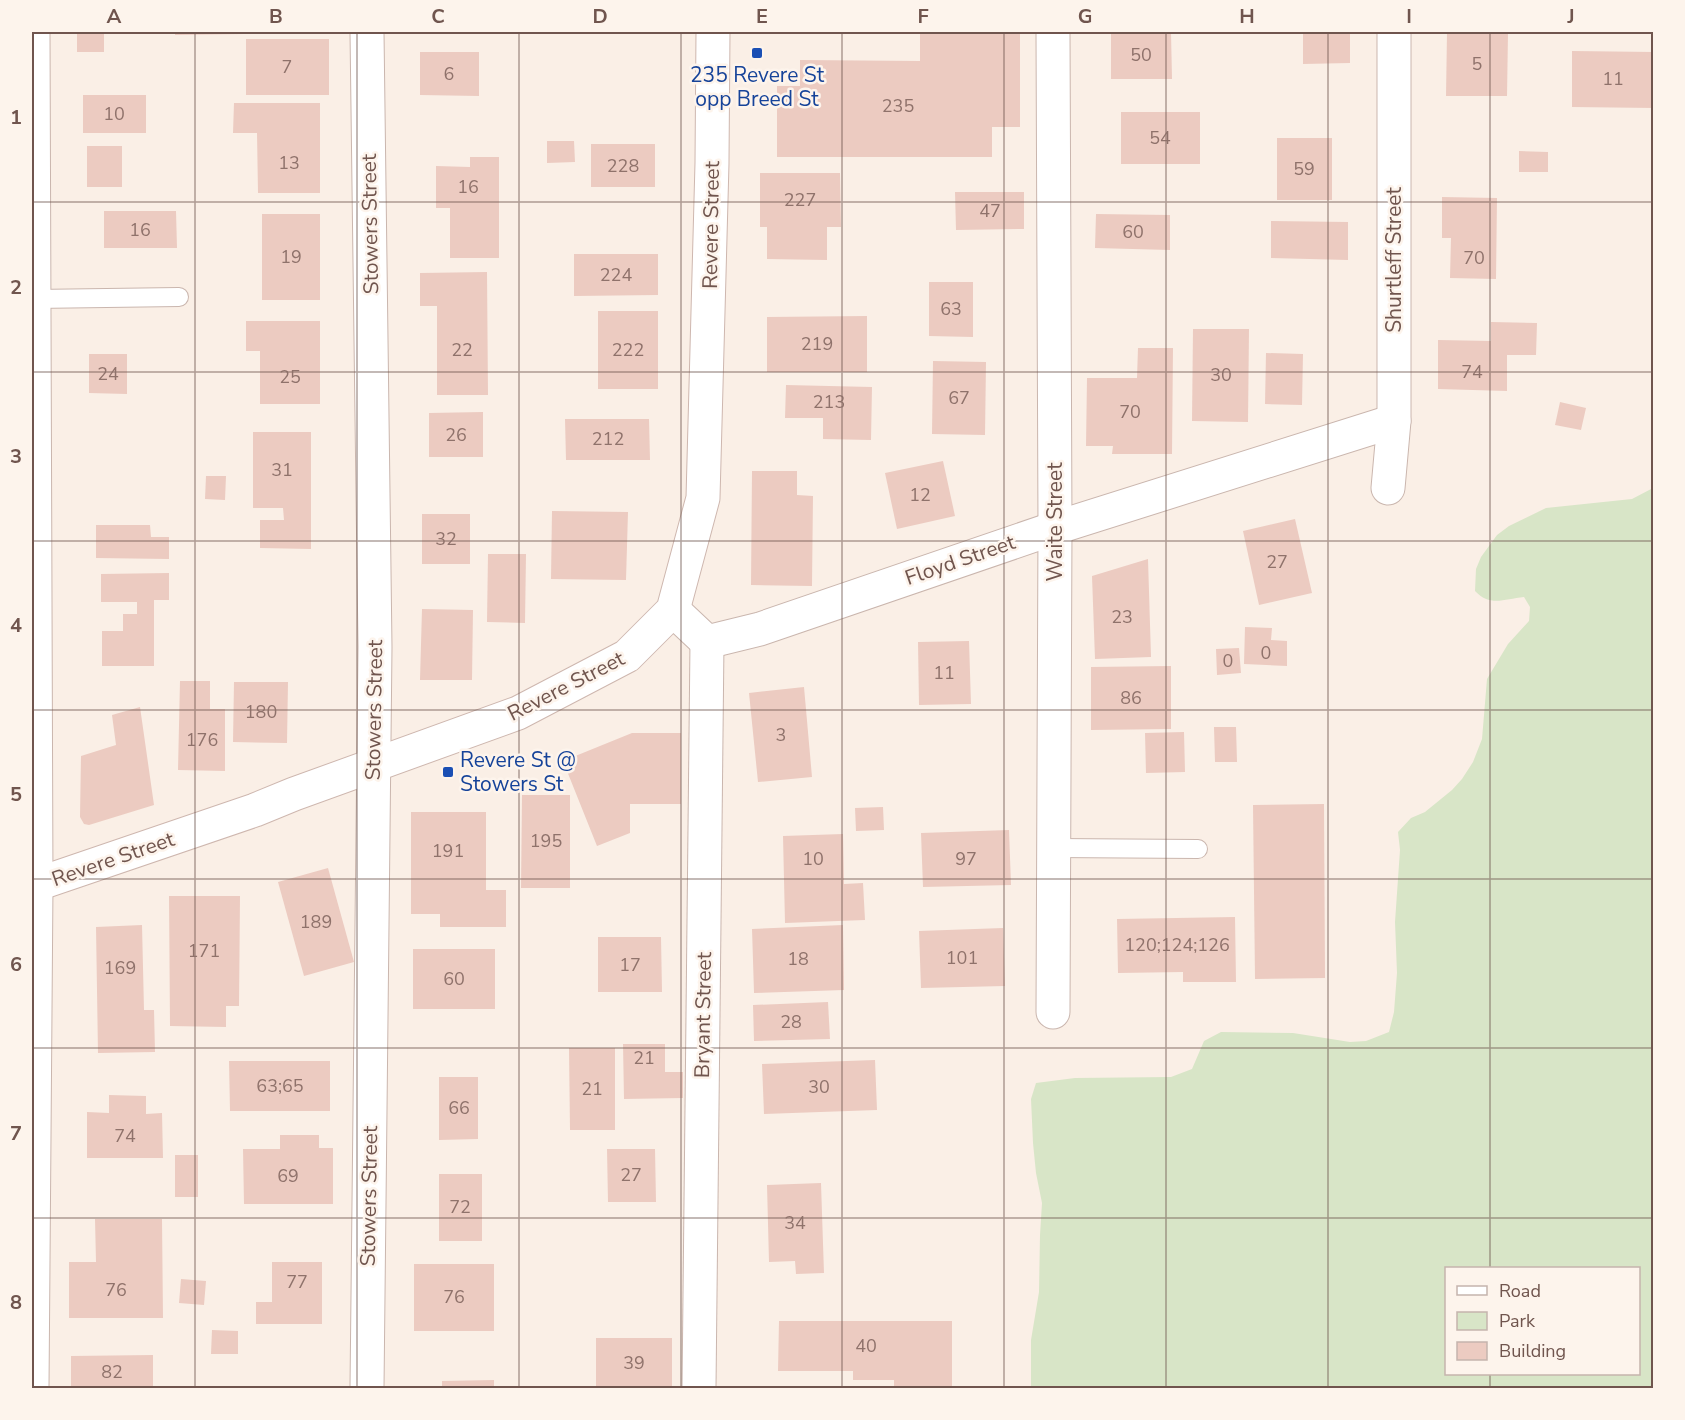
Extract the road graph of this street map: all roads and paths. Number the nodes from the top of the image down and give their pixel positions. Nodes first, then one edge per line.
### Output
1 (33, 32) edge
2 (367, 32) edge
3 (713, 32) edge
4 (1053, 32) edge
5 (1394, 32) edge
6 (179, 297) dead end
7 (34, 298) junction
8 (1394, 421) junction
9 (33, 448) edge
10 (1388, 488) dead end
11 (1055, 528) junction
12 (673, 610) junction
13 (707, 642) junction
14 (374, 765) junction
15 (1054, 848) junction
16 (1198, 849) dead end
17 (34, 886) edge
18 (1053, 1012) dead end
19 (32, 1389) edge
20 (367, 1389) edge
21 (699, 1389) edge

1 - 7 street
2 - 14 street, Stowers Street
3 - 12 street, Revere Street
4 - 11 street, Waite Street
5 - 8 street, Shurtleff Street
6 - 7 lane
7 - 9 street
8 - 10 street, Shurtleff Street
8 - 11 street, Floyd Street
9 - 17 street
11 - 13 street, Floyd Street
11 - 15 street, Waite Street
12 - 13 street
12 - 14 street, Revere Street
13 - 21 street, Bryant Street
14 - 17 street, Revere Street
14 - 20 street, Stowers Street
15 - 16 lane
15 - 18 street, Waite Street
17 - 19 street

